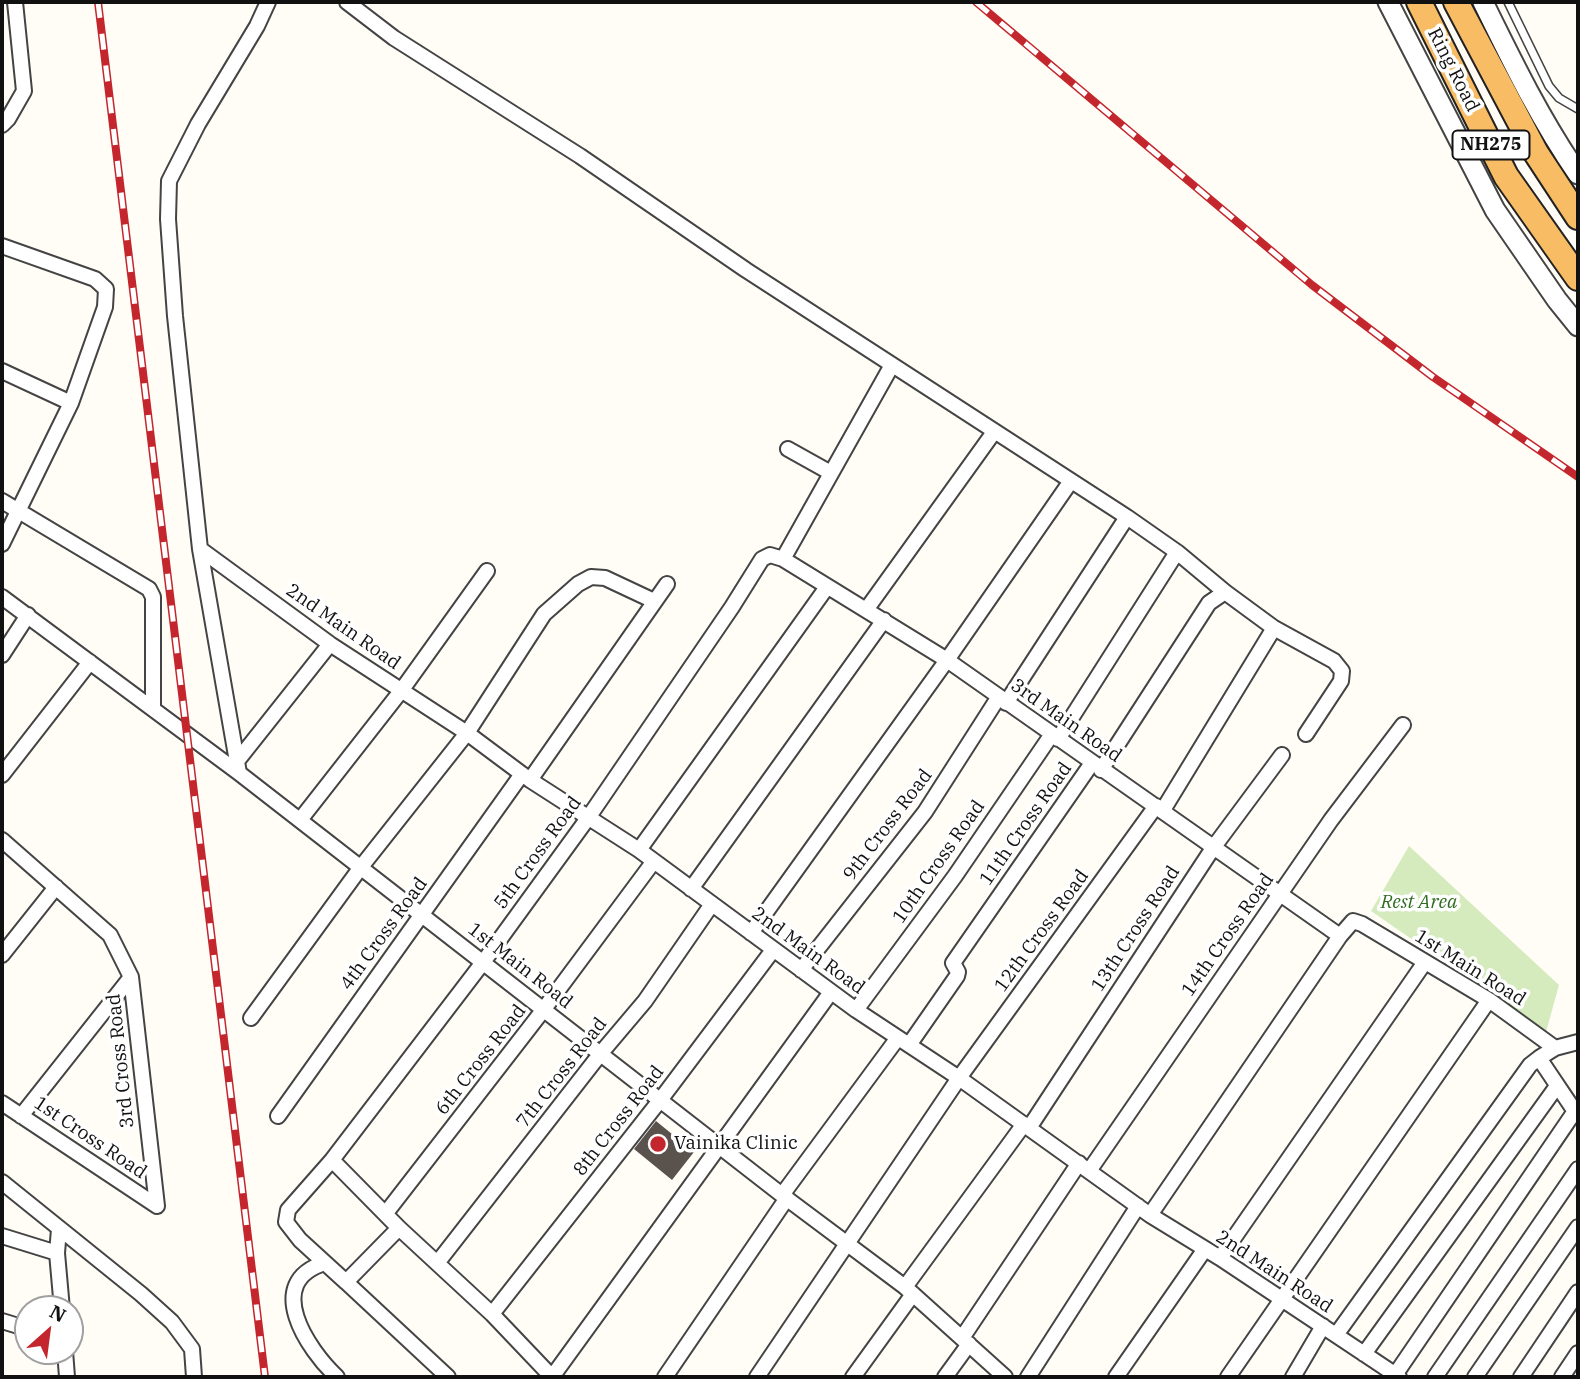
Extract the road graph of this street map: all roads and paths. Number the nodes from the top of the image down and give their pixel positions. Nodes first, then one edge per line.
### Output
1 (15, 2) edge
2 (268, 2) edge
3 (347, 2) edge
4 (1388, 2) edge
5 (1419, 2) edge
6 (1456, 2) edge
7 (1483, 2) edge
8 (1508, 2) edge
9 (1578, 109) edge
10 (2, 125) edge
11 (1578, 174) edge
12 (1578, 217) edge
13 (2, 246) edge
14 (1578, 278) edge
15 (1578, 327) edge
16 (892, 365) junction
17 (2, 371) edge
18 (71, 403) junction
19 (994, 432) junction
20 (788, 449) dead end
21 (831, 473) junction
22 (1071, 481) junction
23 (2, 501) edge
24 (18, 509) junction
25 (1127, 517) junction
26 (2, 544) edge
27 (200, 548) junction
28 (1177, 552) junction
29 (783, 559) junction
30 (487, 571) dead end
31 (667, 584) dead end
32 (827, 587) junction
33 (1225, 593) junction
34 (2, 597) edge
35 (654, 601) junction
36 (866, 610) junction
37 (28, 615) junction
38 (884, 620) junction
39 (1274, 628) junction
40 (330, 644) junction
41 (2, 655) edge
42 (947, 660) junction
43 (90, 662) junction
44 (401, 691) junction
45 (1002, 701) junction
46 (153, 709) junction
47 (1403, 725) dead end
48 (467, 733) junction
49 (1306, 734) dead end
50 (1055, 736) junction
51 (1282, 755) dead end
52 (239, 766) junction
53 (1097, 766) junction
54 (2, 775) edge
55 (526, 777) junction
56 (1159, 808) junction
57 (588, 818) junction
58 (300, 820) junction
59 (2, 840) edge
60 (1213, 848) junction
61 (639, 850) junction
62 (654, 861) junction
63 (361, 867) junction
64 (56, 887) junction
65 (691, 889) junction
66 (1280, 894) junction
67 (712, 904) junction
68 (422, 915) junction
69 (751, 933) junction
70 (1340, 936) junction
71 (774, 950) junction
72 (2, 955) edge
73 (484, 961) junction
74 (1425, 962) junction
75 (801, 970) junction
76 (131, 976) junction
77 (831, 992) junction
78 (1489, 1000) junction
79 (544, 1009) junction
80 (856, 1010) junction
81 (251, 1018) dead end
82 (903, 1042) junction
83 (1578, 1042) edge
84 (1555, 1048) junction
85 (601, 1053) junction
86 (1539, 1058) junction
87 (959, 1079) junction
88 (1557, 1086) junction
89 (661, 1099) junction
90 (2, 1103) edge
91 (1577, 1113) edge
92 (21, 1116) junction
93 (278, 1116) dead end
94 (1026, 1126) junction
95 (719, 1145) junction
96 (332, 1160) junction
97 (1084, 1167) junction
98 (1578, 1169) edge
99 (2, 1182) edge
100 (785, 1197) junction
101 (157, 1206) joint
102 (1144, 1210) junction
103 (386, 1213) junction
104 (1578, 1227) edge
105 (399, 1228) junction
106 (59, 1229) junction
107 (2, 1236) edge
108 (846, 1244) junction
109 (1205, 1249) junction
110 (57, 1253) junction
111 (1220, 1258) junction
112 (325, 1262) junction
113 (438, 1262) junction
114 (346, 1282) junction
115 (909, 1290) junction
116 (1578, 1292) edge
117 (61, 1295) edge
118 (1282, 1300) junction
119 (492, 1314) junction
120 (1323, 1326) junction
121 (1336, 1335) junction
122 (965, 1341) junction
123 (1578, 1353) edge
124 (1364, 1354) junction
125 (1389, 1374) edge
126 (194, 1377) edge
127 (337, 1377) edge
128 (448, 1377) edge
129 (552, 1377) edge
130 (665, 1377) edge
131 (757, 1377) edge
132 (853, 1377) edge
133 (945, 1377) edge
134 (1005, 1377) edge
135 (1028, 1377) edge
136 (1116, 1377) edge
137 (1228, 1377) edge
138 (1293, 1377) edge
139 (1435, 1377) edge
140 (1475, 1377) edge
141 (1521, 1377) edge
142 (1562, 1377) edge

1 - 10 street
2 - 27 street
3 - 16 street
4 - 15 street
5 - 14 highway, Ring Road / NH275
6 - 12 highway, Ring Road / NH275
7 - 11 street
8 - 9 lane
13 - 18 street
16 - 19 street
16 - 21 street
17 - 18 street
18 - 24 street
19 - 22 street
19 - 36 street
20 - 21 street
21 - 29 street
22 - 25 street
22 - 42 street
23 - 24 street
24 - 26 street
24 - 46 street
25 - 28 street
25 - 45 street, 9th Cross Road
27 - 40 street, 2nd Main Road
27 - 52 street
28 - 33 street
28 - 50 street, 10th Cross Road
29 - 32 street, 3rd Main Road
29 - 57 street, 5th Cross Road
30 - 44 street
31 - 35 street, 4th Cross Road
32 - 36 street, 3rd Main Road
32 - 61 street
33 - 39 street
33 - 53 street, 11th Cross Road
34 - 37 street, 1st Main Road
35 - 48 street
35 - 55 street, 4th Cross Road
36 - 38 street, 3rd Main Road
37 - 41 street
37 - 43 street, 1st Main Road
38 - 42 street, 3rd Main Road
38 - 65 street
39 - 49 street
39 - 56 street, 12th Cross Road
40 - 44 street, 2nd Main Road
40 - 52 street
42 - 45 street, 3rd Main Road
42 - 69 street
43 - 46 street, 1st Main Road
43 - 54 street
44 - 48 street, 2nd Main Road
44 - 58 street
45 - 50 street, 3rd Main Road
45 - 75 street, 9th Cross Road
46 - 52 street, 1st Main Road
47 - 66 street, 14th Cross Road
48 - 55 street, 2nd Main Road
48 - 63 street
50 - 53 street, 3rd Main Road
50 - 80 street, 10th Cross Road
51 - 60 street, 13th Cross Road
52 - 58 street, 1st Main Road
53 - 56 street, 3rd Main Road
53 - 82 street, 11th Cross Road
55 - 57 street, 2nd Main Road
55 - 68 street, 4th Cross Road
56 - 60 street, 3rd Main Road
56 - 87 street, 12th Cross Road
57 - 61 street, 2nd Main Road
57 - 73 street, 5th Cross Road
58 - 63 street, 1st Main Road
59 - 64 street, 3rd Cross Road
60 - 66 street, 3rd Main Road
60 - 94 street, 13th Cross Road
61 - 62 street, 2nd Main Road
62 - 65 street, 2nd Main Road
62 - 79 street, 6th Cross Road
63 - 68 street, 1st Main Road
63 - 81 street
64 - 72 street
64 - 76 street, 3rd Cross Road
65 - 67 street, 2nd Main Road
66 - 70 street, 3rd Main Road
66 - 97 street, 14th Cross Road
67 - 69 street, 2nd Main Road
67 - 85 street, 7th Cross Road
68 - 73 street, 1st Main Road
68 - 93 street, 4th Cross Road
69 - 71 street, 2nd Main Road
70 - 74 street, 1st Main Road
70 - 102 street
71 - 75 street, 2nd Main Road
71 - 89 street, 8th Cross Road
73 - 79 street, 1st Main Road
73 - 96 street, 5th Cross Road
74 - 78 street, 1st Main Road
74 - 111 street
75 - 77 street, 2nd Main Road
76 - 92 street
76 - 101 street, 3rd Cross Road
77 - 80 street, 2nd Main Road
77 - 95 street
78 - 84 street, 1st Main Road
78 - 118 street
79 - 85 street, 1st Main Road
79 - 103 street, 6th Cross Road
80 - 82 street, 2nd Main Road
82 - 87 street, 2nd Main Road
82 - 100 street
83 - 84 street
84 - 86 street
85 - 89 street, 1st Main Road
85 - 113 street, 7th Cross Road
86 - 88 street
86 - 121 street
87 - 94 street, 2nd Main Road
87 - 108 street, 12th Cross Road
88 - 91 street
88 - 124 street
89 - 95 street, 1st Main Road
89 - 119 street, 8th Cross Road
90 - 92 street, 1st Cross Road
91 - 125 street
92 - 101 street, 1st Cross Road
94 - 97 street, 2nd Main Road
94 - 115 street, 13th Cross Road
95 - 100 street, 1st Main Road
95 - 129 street
96 - 103 street
96 - 112 street, 5th Cross Road
97 - 102 street, 2nd Main Road
97 - 122 street, 14th Cross Road
98 - 139 street
99 - 106 street
100 - 108 street, 1st Main Road
100 - 130 street
102 - 109 street, 2nd Main Road
102 - 135 street
103 - 105 street
104 - 140 street
105 - 113 street
105 - 114 street
106 - 110 street
106 - 126 street
107 - 110 street
108 - 115 street, 1st Main Road
108 - 131 street, 12th Cross Road
109 - 111 street, 2nd Main Road
109 - 136 street
110 - 117 street
111 - 118 street, 2nd Main Road
112 - 114 street
112 - 127 street
113 - 119 street
114 - 128 street
115 - 122 street, 1st Main Road
115 - 132 street, 13th Cross Road
116 - 141 street
118 - 120 street, 2nd Main Road
118 - 137 street
119 - 129 street
120 - 121 street, 2nd Main Road
120 - 138 street
121 - 124 street, 2nd Main Road
122 - 133 street, 14th Cross Road
122 - 134 street, 1st Main Road
123 - 142 street
124 - 125 street, 2nd Main Road

